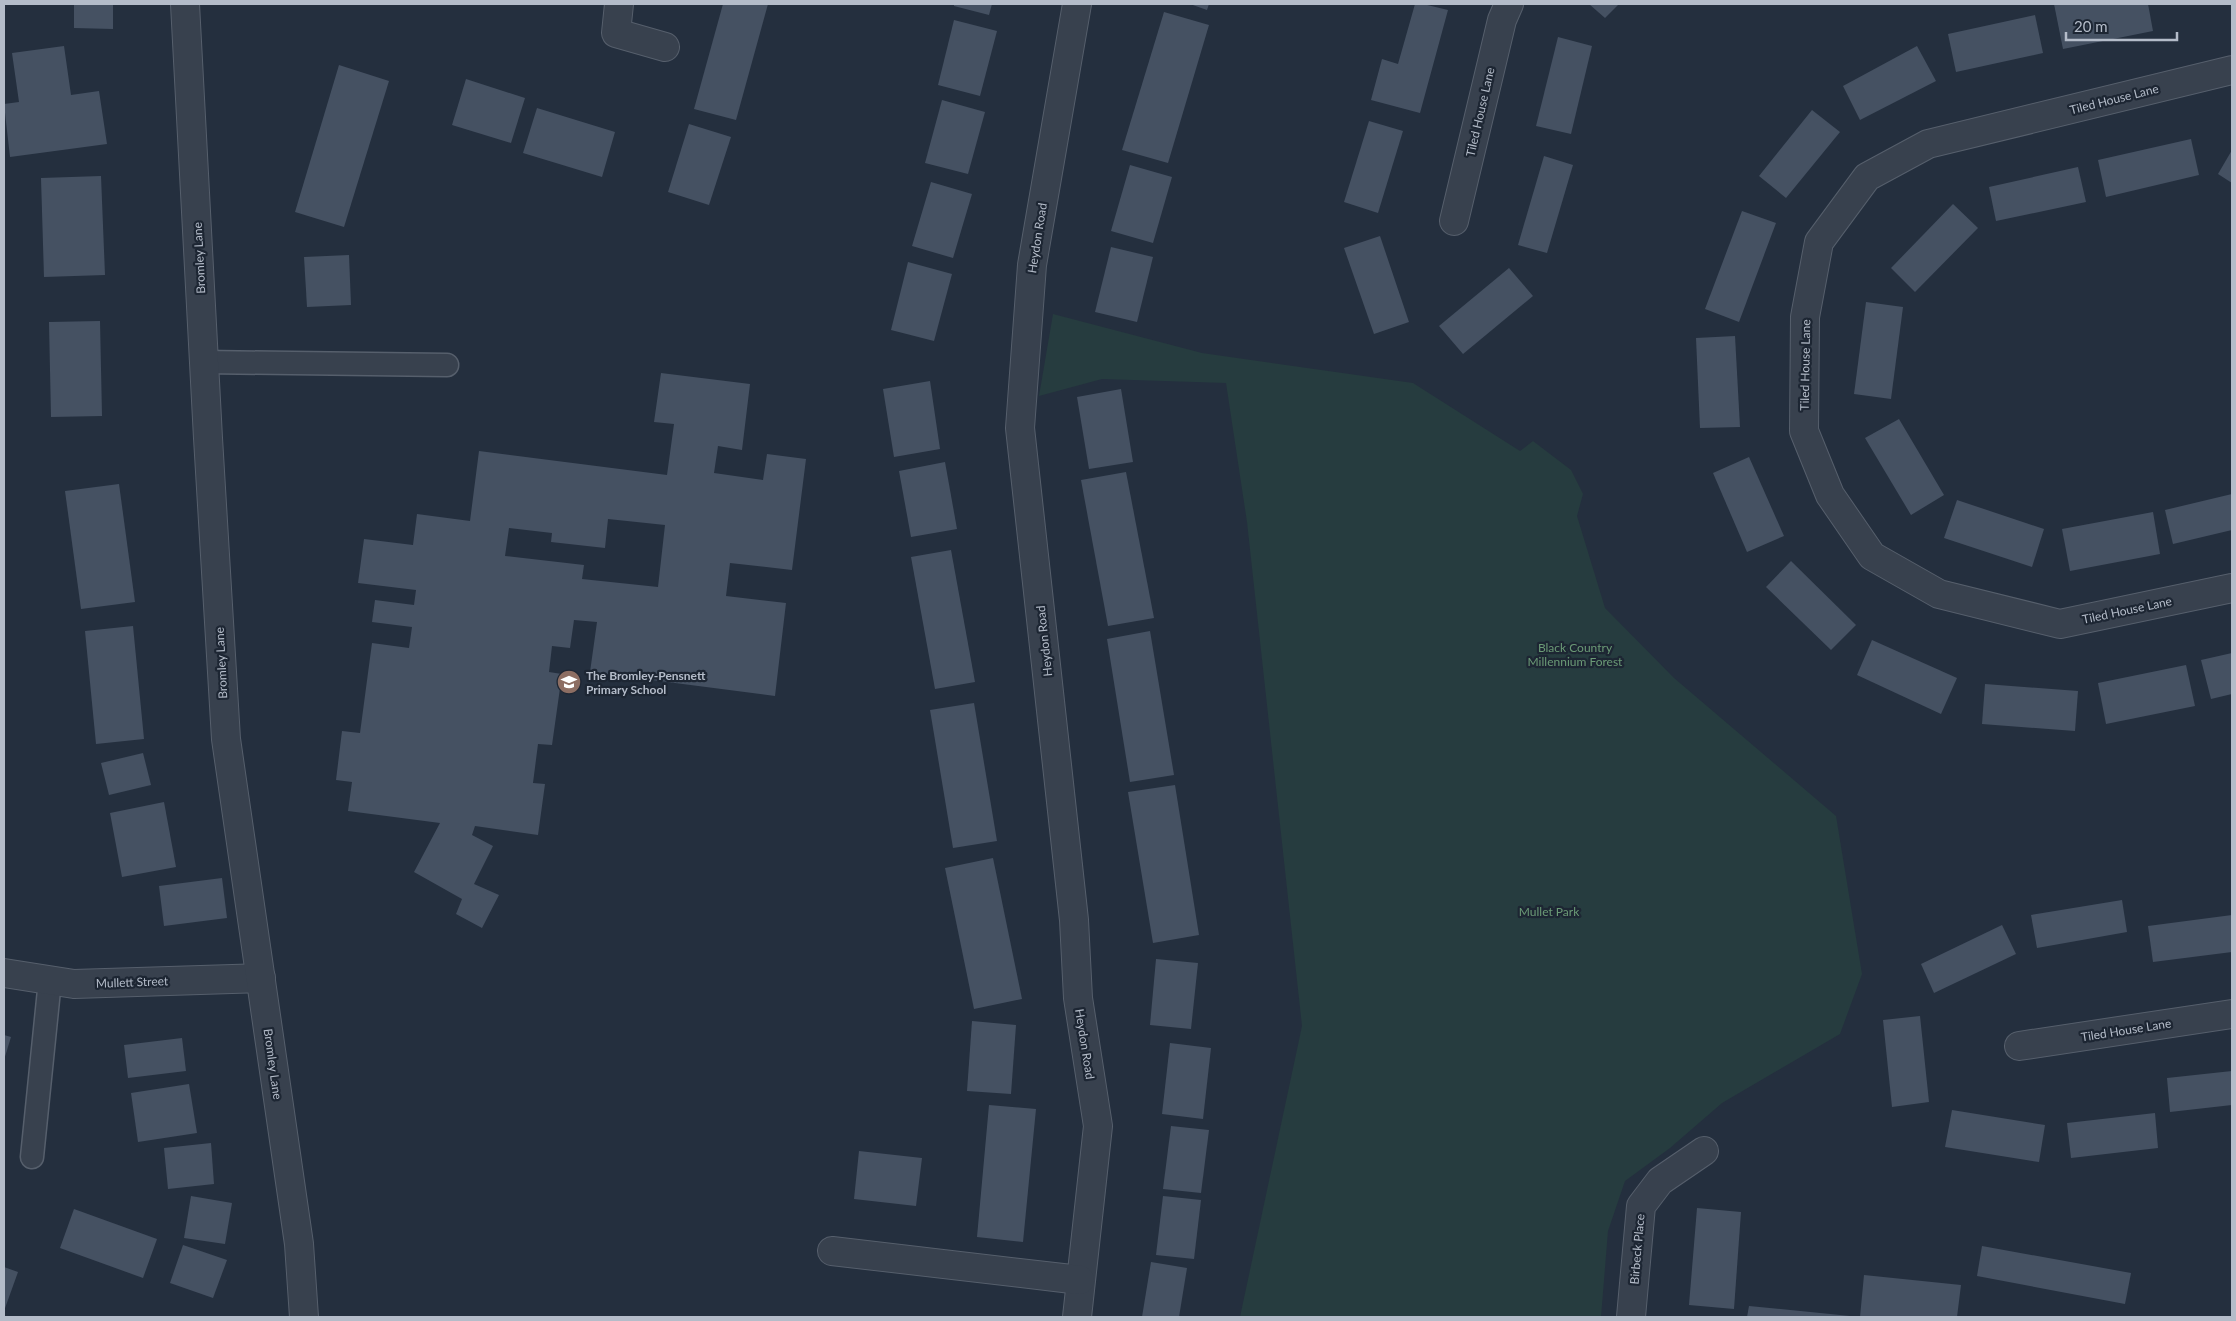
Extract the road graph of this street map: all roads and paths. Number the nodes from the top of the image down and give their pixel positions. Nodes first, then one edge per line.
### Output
1 (185, 4) edge
2 (619, 4) edge
3 (1078, 4) edge
4 (1508, 4) edge
5 (665, 47) dead end
6 (2232, 70) edge
7 (1454, 221) dead end
8 (204, 362) junction
9 (448, 365) dead end
10 (2232, 588) edge
11 (4, 973) edge
12 (261, 978) junction
13 (50, 980) junction
14 (2232, 1014) edge
15 (2019, 1046) dead end
16 (1704, 1151) dead end
17 (32, 1157) dead end
18 (832, 1251) dead end
19 (1080, 1280) junction
20 (304, 1317) edge
21 (1078, 1317) edge
22 (1631, 1317) edge

1 - 8 street, Bromley Lane
2 - 5 street
3 - 19 street, Heydon Road
4 - 7 street, Tiled House Lane
6 - 10 street, Tiled House Lane
8 - 9 lane
8 - 12 street, Bromley Lane
11 - 13 street, Mullett Street
12 - 13 street, Mullett Street
12 - 20 street, Bromley Lane
13 - 17 lane
14 - 15 street, Tiled House Lane
16 - 22 street, Birbeck Place
18 - 19 street
19 - 21 street, Heydon Road

